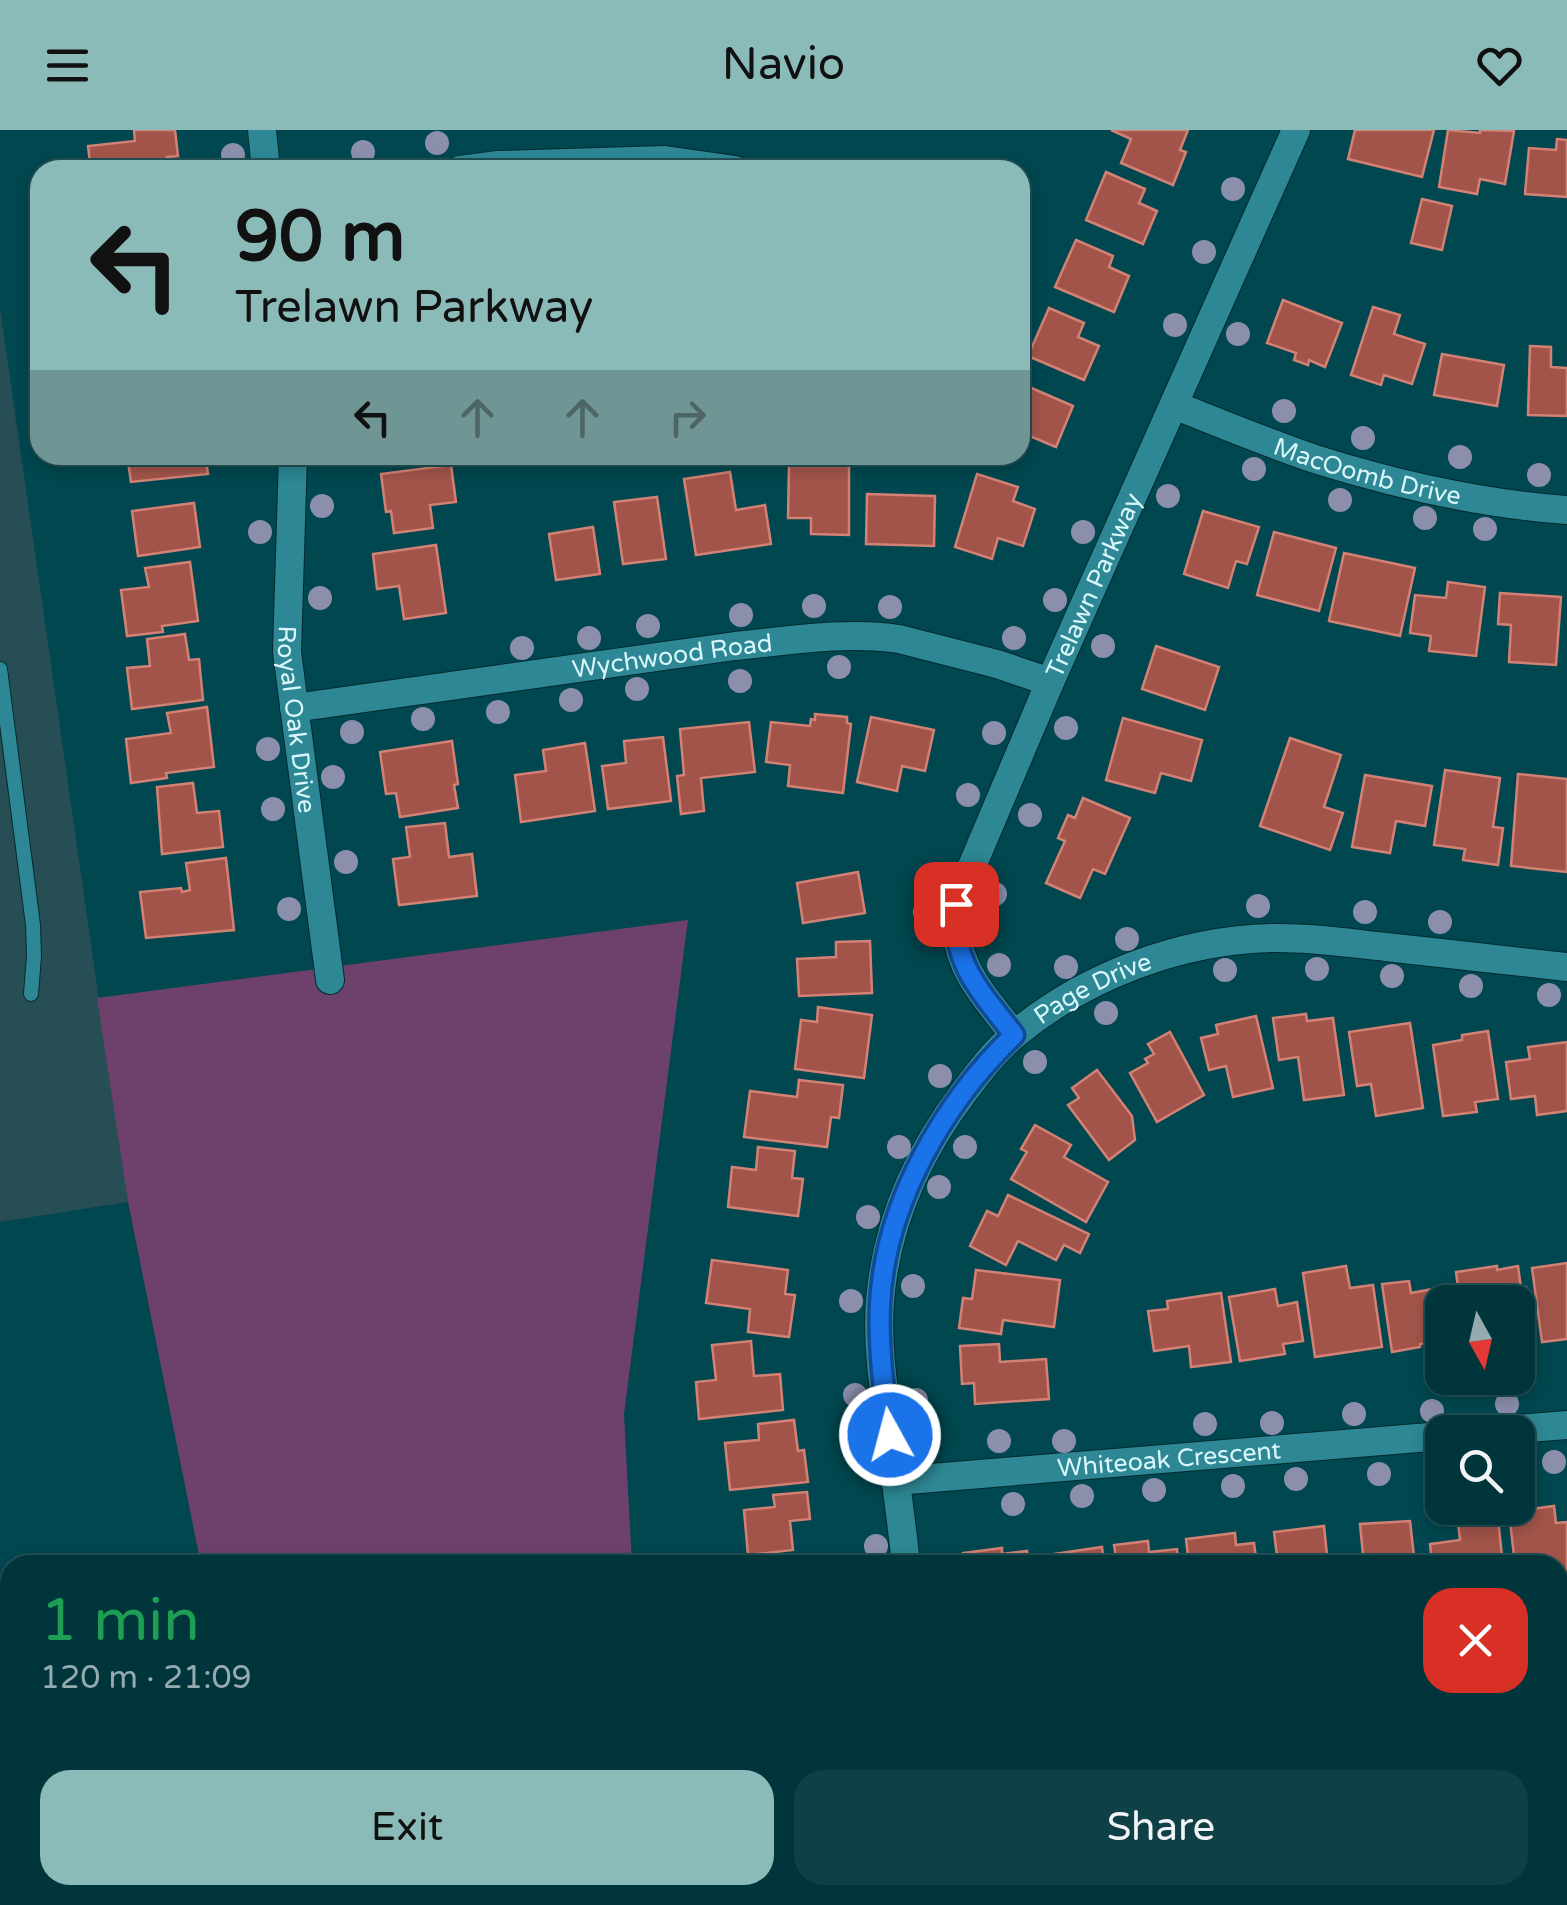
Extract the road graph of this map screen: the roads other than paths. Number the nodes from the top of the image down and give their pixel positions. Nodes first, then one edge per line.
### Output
1 (262, 130) edge
2 (1296, 130) edge
3 (265, 160) edge
4 (1174, 405) junction
5 (293, 465) edge
6 (1567, 510) edge
7 (0, 669) edge
8 (1050, 682) junction
9 (294, 708) junction
10 (1567, 967) edge
11 (330, 980) dead end
12 (31, 994) dead end
13 (1014, 1035) junction
14 (1567, 1426) edge
15 (1535, 1428) edge
16 (1425, 1437) edge
17 (896, 1481) junction
18 (905, 1555) edge

1 - 3 street
2 - 4 street, Trelawn Parkway
4 - 6 street, MacOomb Drive
4 - 8 street, Trelawn Parkway
5 - 9 street, Royal Oak Drive
7 - 12 lane
8 - 9 street, Wychwood Road
8 - 13 street, Trelawn Parkway
9 - 11 street, Royal Oak Drive
10 - 13 street, Page Drive
13 - 17 street, Page Drive
14 - 15 street
16 - 17 street, Whiteoak Crescent
17 - 18 street, Page Drive

